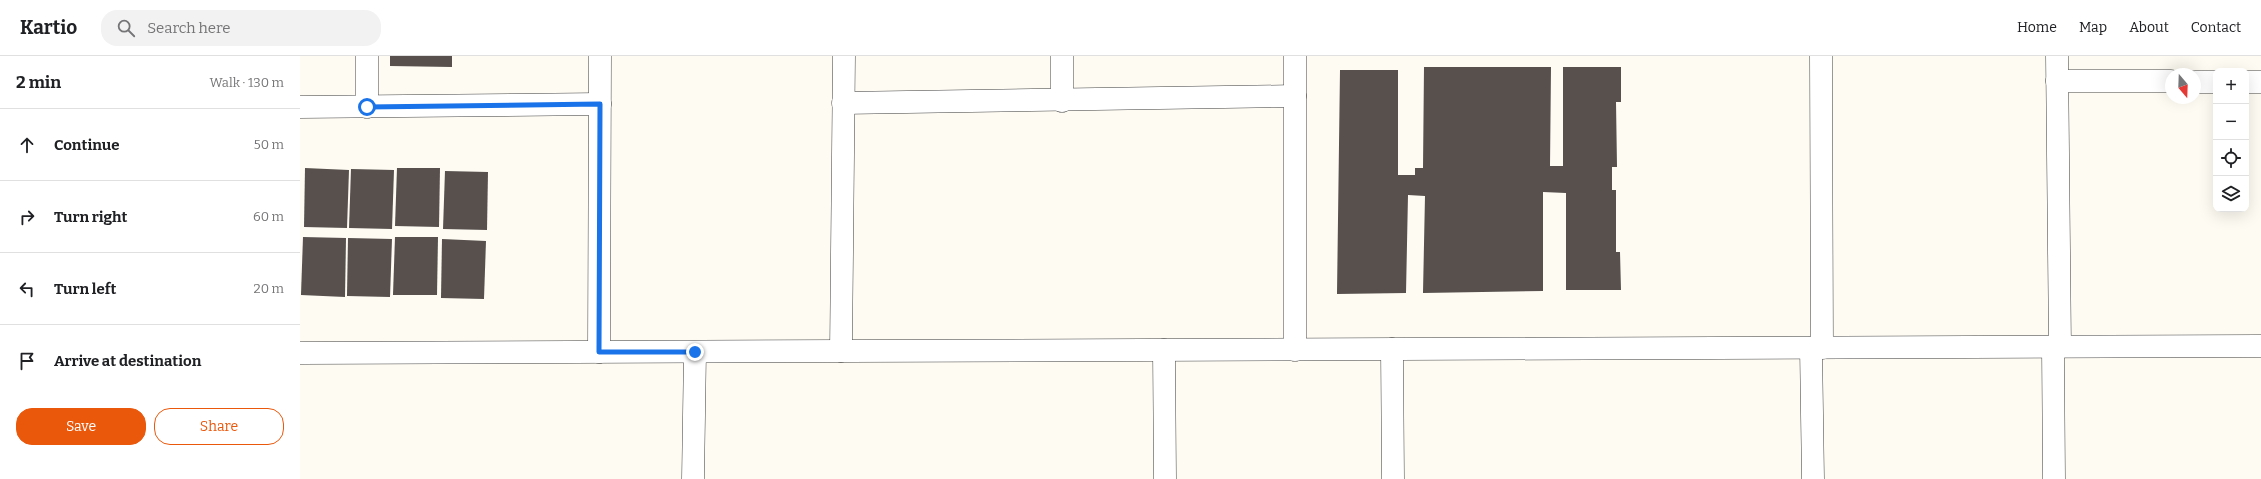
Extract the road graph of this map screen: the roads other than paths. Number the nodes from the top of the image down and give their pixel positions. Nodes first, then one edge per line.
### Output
1 (367, 56) edge
2 (600, 56) edge
3 (844, 56) edge
4 (1062, 56) edge
5 (1294, 56) edge
6 (1821, 56) edge
7 (2057, 56) edge
8 (2057, 81) junction
9 (2165, 82) edge
10 (2201, 82) edge
11 (2213, 82) edge
12 (2249, 82) edge
13 (2261, 82) edge
14 (1294, 96) junction
15 (1062, 101) junction
16 (843, 103) junction
17 (600, 104) junction
18 (300, 107) edge
19 (367, 107) junction
20 (2261, 346) edge
21 (2057, 347) junction
22 (1817, 348) junction
23 (1392, 349) junction
24 (1164, 350) junction
25 (1295, 350) junction
26 (840, 351) junction
27 (599, 352) junction
28 (695, 352) junction
29 (300, 353) edge
30 (694, 479) edge
31 (1164, 479) edge
32 (1393, 479) edge
33 (1813, 479) edge
34 (2054, 479) edge

1 - 19 street
2 - 17 street
3 - 16 street
4 - 15 street
5 - 14 street
6 - 22 street
7 - 8 street
8 - 9 street
8 - 21 street
10 - 11 street
12 - 13 street
14 - 15 street
14 - 25 street
15 - 16 street
16 - 26 street
17 - 19 street
17 - 27 street
18 - 19 street
20 - 21 street
21 - 22 street
21 - 34 street
22 - 23 street
22 - 33 street
23 - 25 street
23 - 32 street
24 - 25 street
24 - 26 street
24 - 31 street
26 - 28 street
27 - 28 street
27 - 29 street
28 - 30 street

